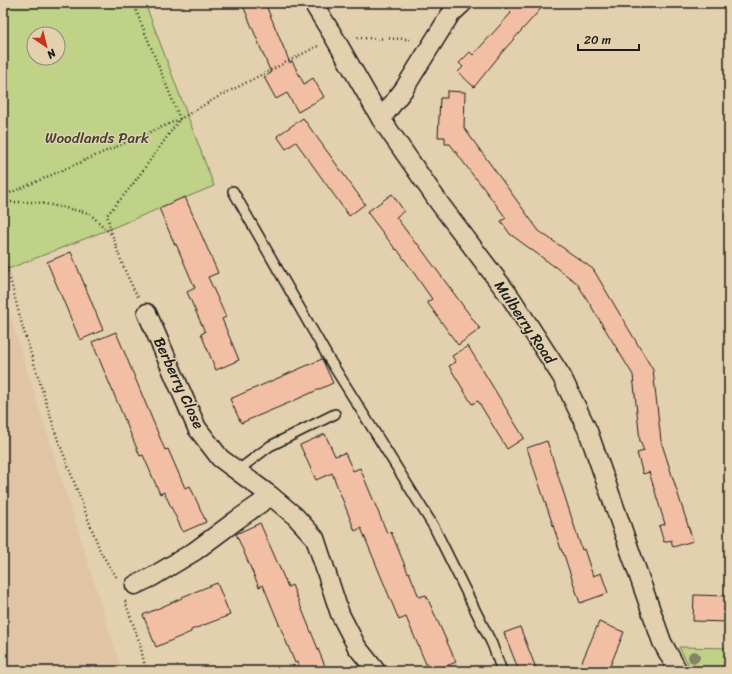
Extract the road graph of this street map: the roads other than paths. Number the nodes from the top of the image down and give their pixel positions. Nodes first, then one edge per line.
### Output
1 (313, 3) edge
2 (463, 3) edge
3 (381, 119) junction
4 (233, 191) dead end
5 (147, 313) road end
6 (335, 414) dead end
7 (237, 470) junction
8 (271, 496) junction
9 (135, 586) dead end
10 (376, 671) edge
11 (502, 671) edge
12 (678, 671) edge

1 - 3 street, Mulberry Road
2 - 3 street
3 - 12 street, Mulberry Road
4 - 11 lane
5 - 7 street, Berberry Close
6 - 7 lane
7 - 8 street, Berberry Close
8 - 9 street
8 - 10 street, Berberry Close

